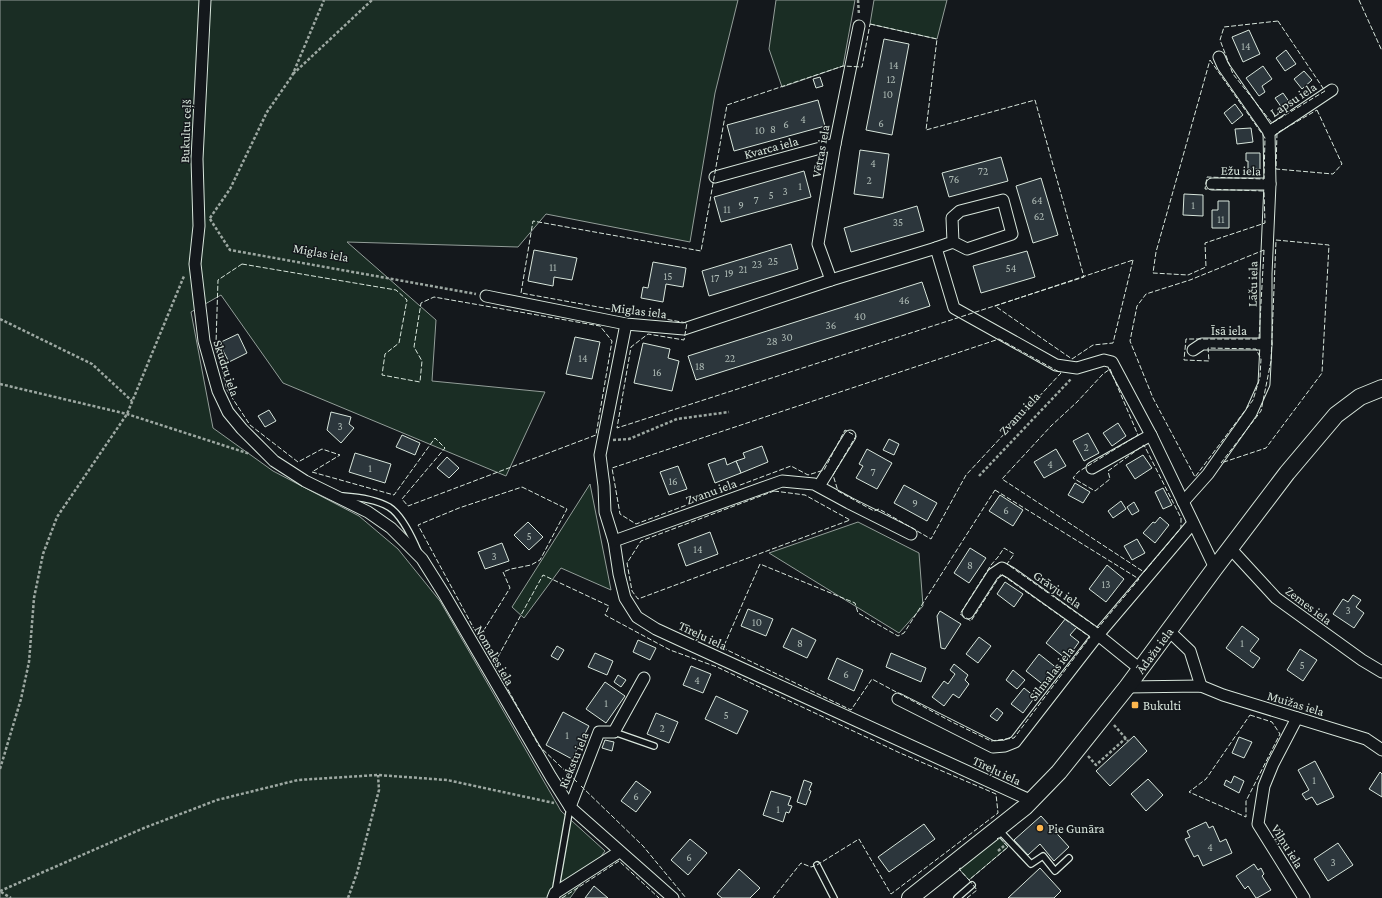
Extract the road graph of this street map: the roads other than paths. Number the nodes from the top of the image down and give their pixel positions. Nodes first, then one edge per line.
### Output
1 (205, 0) edge
2 (859, 26) road end
3 (1219, 57) dead end
4 (1332, 90) dead end
5 (1269, 132) junction
6 (835, 144) junction
7 (715, 177) dead end
8 (1212, 184) dead end
9 (1270, 184) junction
10 (953, 242) junction
11 (936, 248) junction
12 (195, 264) joint
13 (831, 280) junction
14 (486, 296) road end
15 (626, 324) junction
16 (1266, 344) junction
17 (1193, 350) dead end
18 (1382, 388) edge
19 (1151, 435) junction
20 (850, 436) dead end
21 (1092, 468) dead end
22 (819, 486) junction
23 (337, 496) junction
24 (1184, 502) junction
25 (1193, 523) junction
26 (911, 534) dead end
27 (614, 541) junction
28 (1230, 548) junction
29 (422, 559) junction
30 (1215, 568) junction
31 (968, 613) dead end
32 (1168, 630) junction
33 (1098, 635) junction
34 (1140, 669) junction
35 (1382, 672) edge
36 (644, 678) dead end
37 (1201, 686) junction
38 (1127, 687) junction
39 (898, 699) dead end
40 (1297, 718) junction
41 (614, 732) junction
42 (654, 746) dead end
43 (1382, 750) edge
44 (1032, 801) junction
45 (570, 807) junction
46 (998, 828) junction
47 (619, 852) junction
48 (1069, 858) dead end
49 (817, 865) dead end
50 (972, 885) dead end
51 (554, 896) edge
52 (673, 898) edge
53 (834, 898) edge
54 (910, 898) edge
55 (957, 898) edge
56 (1304, 898) edge

1 - 12 street, Bukultu ceļš
2 - 6 street, Vētras iela
3 - 5 street
4 - 5 street, Lapsu iela
5 - 9 street, Lāču iela
6 - 7 street, Kvarca iela
6 - 13 street, Vētras iela
8 - 9 street, Ežu iela
9 - 16 street, Lāču iela
10 - 10 street
10 - 11 street, Miglas iela
11 - 13 street, Miglas iela
11 - 19 street
12 - 23 street, Skudru iela
13 - 15 street, Miglas iela
14 - 15 street, Miglas iela
15 - 27 street, Tīreļu iela
16 - 17 street, Īsā iela
16 - 24 street, Lāču iela
18 - 28 street, Ādažu iela
19 - 21 street
19 - 24 street
20 - 22 street
22 - 26 street, Zvanu iela
22 - 27 street, Zvanu iela
23 - 29 street, Skudru iela
23 - 29 lane, Nomales iela
24 - 25 street
25 - 30 street
25 - 33 street, Silmalas iela
27 - 44 street, Tīreļu iela
28 - 30 street, Ādažu iela
28 - 35 street, Zemes iela
29 - 45 street, Nomales iela
30 - 32 street, Ādažu iela
31 - 33 street, Grāvju iela
32 - 34 street, Ādažu iela
32 - 37 street
33 - 34 street, Grāvju iela
33 - 39 street, Silmalas iela
34 - 38 street, Ādažu iela
36 - 41 street
37 - 38 street, Muižas iela
37 - 40 street, Muižas iela
38 - 44 street, Ādažu iela
40 - 43 street, Muižas iela
40 - 56 street, Viļņu iela
41 - 42 lane
41 - 45 street, Riekstu iela
44 - 46 street, Ādažu iela
45 - 47 street, Nomales iela
45 - 51 lane
46 - 48 lane
46 - 54 street, Ādažu iela
47 - 51 street
47 - 52 street, Nomales iela
49 - 53 lane
50 - 55 lane

